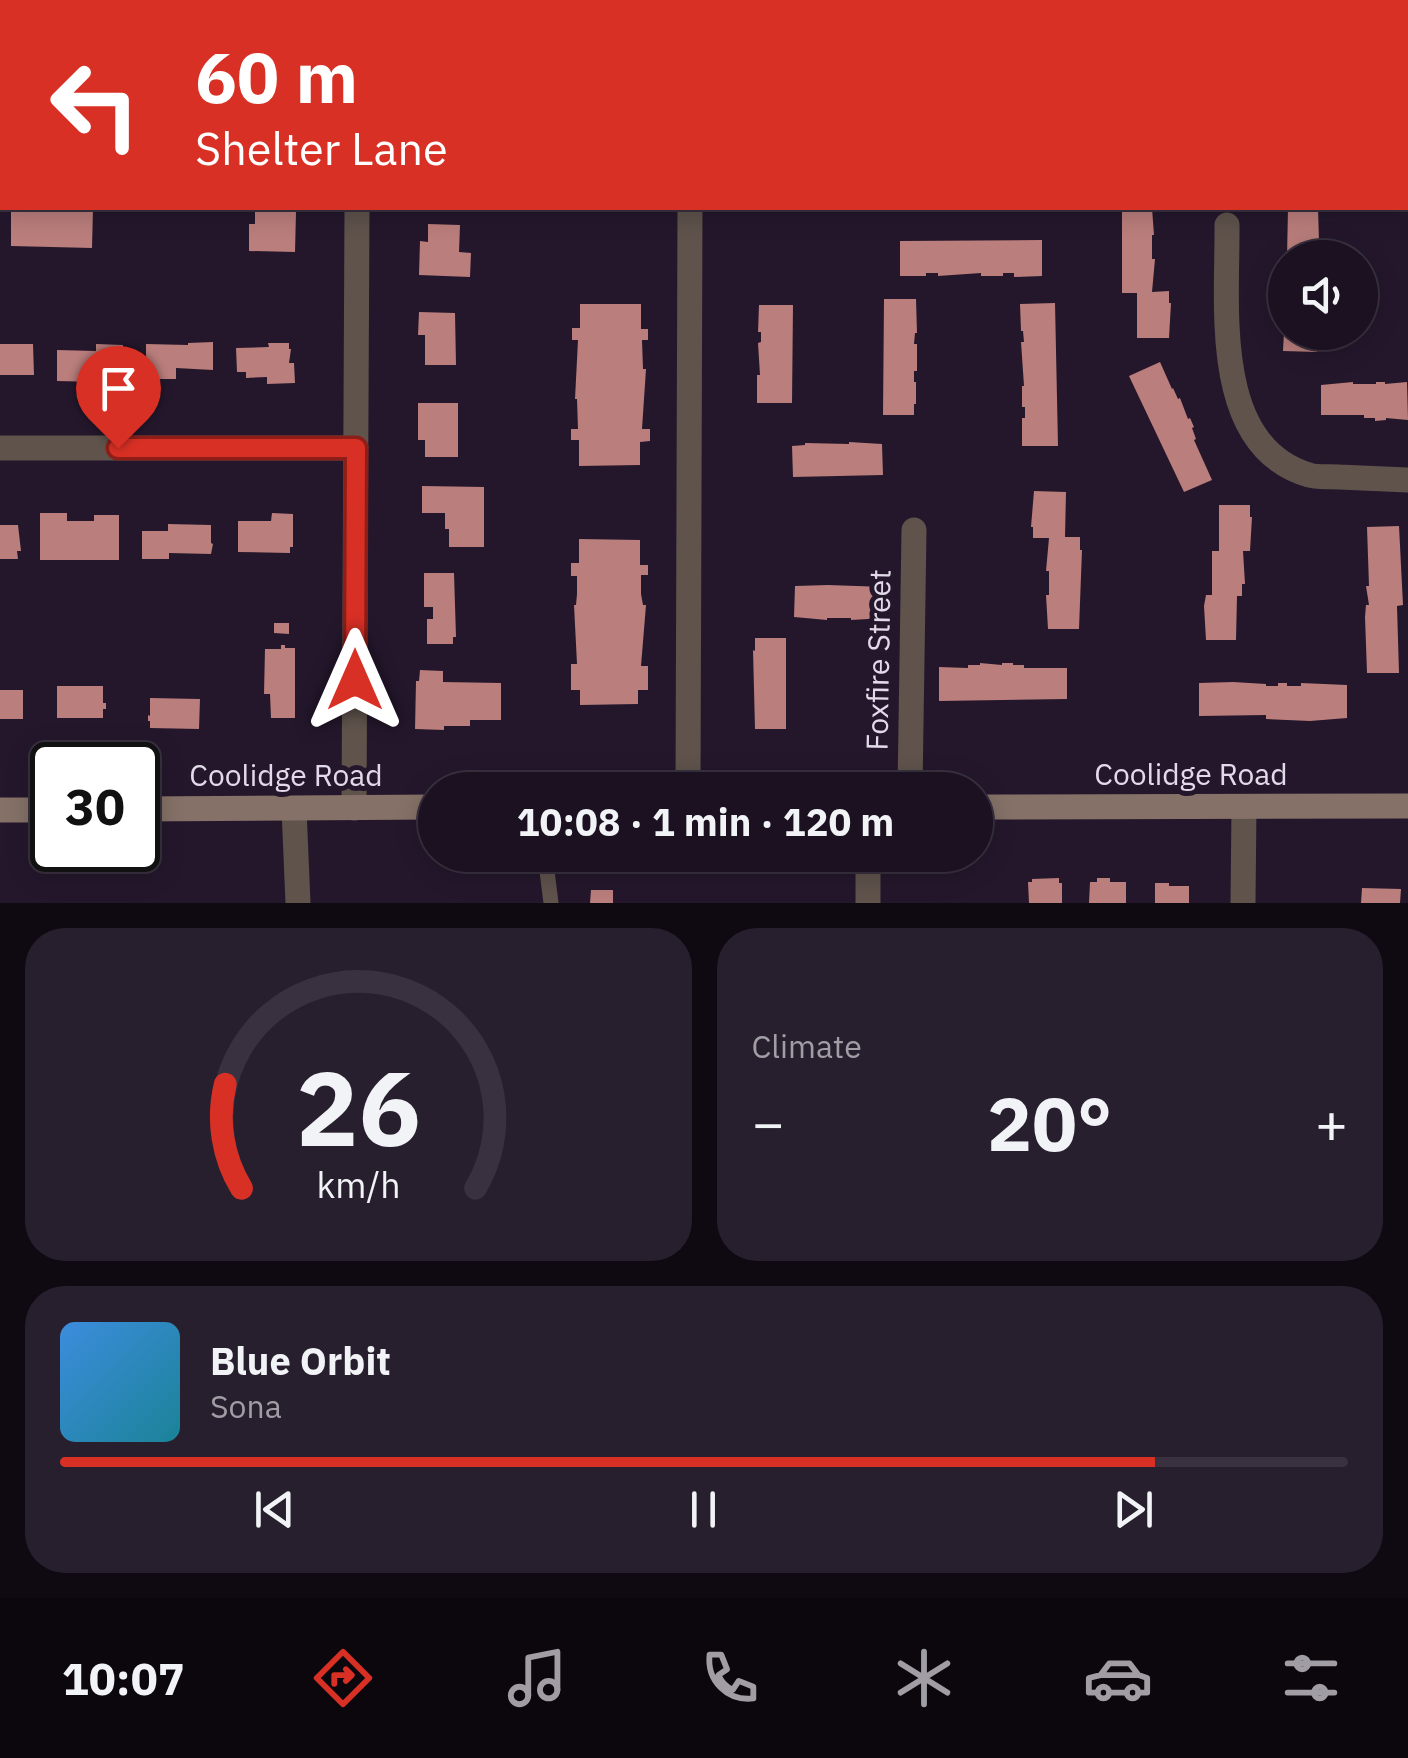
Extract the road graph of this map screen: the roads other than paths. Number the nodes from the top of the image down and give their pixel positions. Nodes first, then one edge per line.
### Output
1 (357, 210) edge
2 (690, 210) edge
3 (1228, 224) dead end
4 (0, 448) edge
5 (356, 448) junction
6 (1408, 480) edge
7 (914, 530) dead end
8 (688, 772) edge
9 (910, 772) edge
10 (1408, 806) edge
11 (418, 807) edge
12 (993, 807) edge
13 (1244, 807) junction
14 (294, 808) junction
15 (354, 808) junction
16 (160, 809) edge
17 (0, 810) edge
18 (30, 810) edge
19 (548, 872) edge
20 (868, 872) edge
21 (298, 903) edge
22 (551, 903) edge
23 (868, 903) edge
24 (1243, 903) edge

1 - 5 street
2 - 8 street
3 - 6 street
4 - 5 street
5 - 15 street
7 - 9 street, Foxfire Street
10 - 13 street, Coolidge Road
11 - 15 street, Coolidge Road
12 - 13 street, Coolidge Road
13 - 24 street
14 - 15 street, Coolidge Road
14 - 16 street, Coolidge Road
14 - 21 street
17 - 18 street
19 - 22 lane
20 - 23 street

